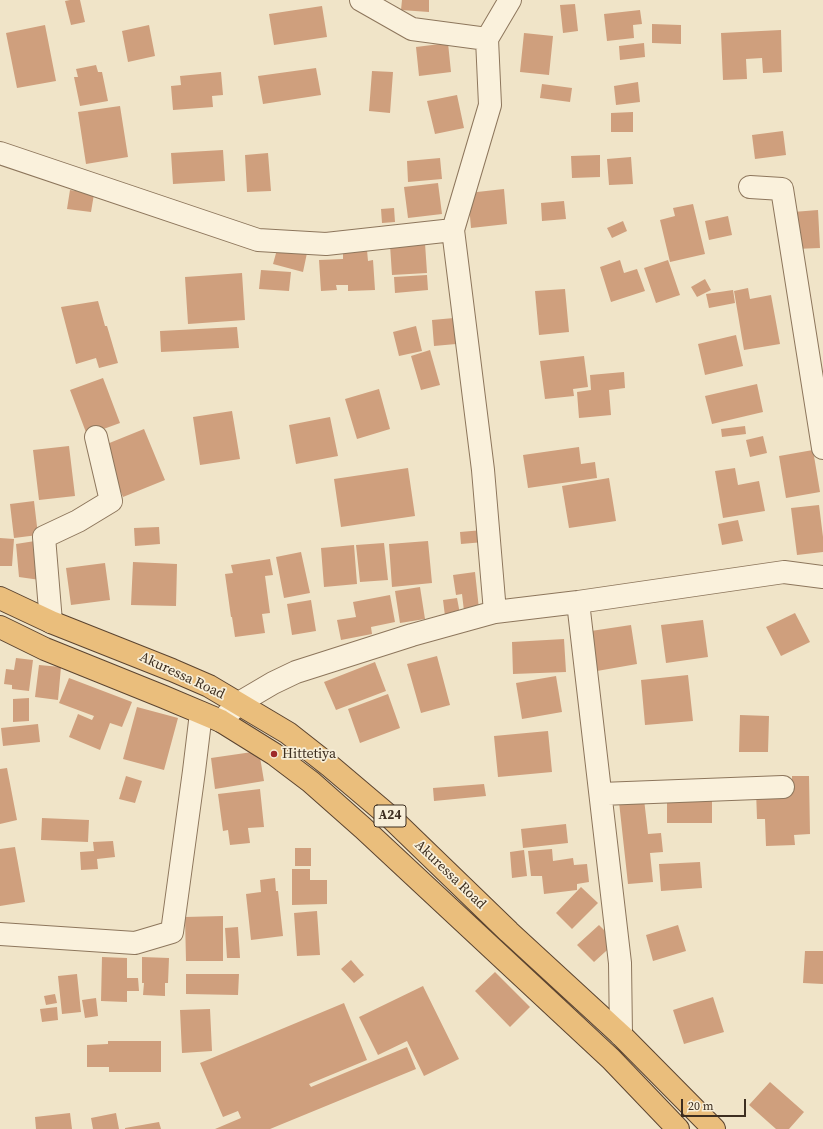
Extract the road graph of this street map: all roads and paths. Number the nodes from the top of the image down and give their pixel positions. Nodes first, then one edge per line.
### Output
1 (361, 0) edge
2 (510, 0) edge
3 (487, 39) junction
4 (0, 153) edge
5 (750, 187) dead end
6 (453, 230) junction
7 (96, 437) dead end
8 (823, 448) edge
9 (823, 577) edge
10 (0, 598) edge
11 (578, 602) junction
12 (495, 612) junction
13 (51, 622) junction
14 (0, 627) edge
15 (239, 703) junction
16 (201, 713) junction
17 (221, 721) junction
18 (783, 787) dead end
19 (600, 794) junction
20 (0, 934) edge
21 (621, 1036) junction
22 (678, 1129) edge
23 (714, 1129) edge

1 - 3 street
2 - 3 street
3 - 6 street
4 - 6 street
5 - 8 street
6 - 12 street
7 - 13 street
9 - 11 street
10 - 13 highway, Akuressa Road / A24
11 - 12 street
11 - 19 street
12 - 15 street
13 - 15 highway, Akuressa Road / A24
14 - 16 highway, Akuressa Road / A24
15 - 17 street
15 - 21 highway, Akuressa Road / A24
16 - 17 highway, Akuressa Road / A24
16 - 20 street
17 - 22 highway, Akuressa Road / A24
18 - 19 street
19 - 21 street
21 - 23 highway, Akuressa Road / A24

